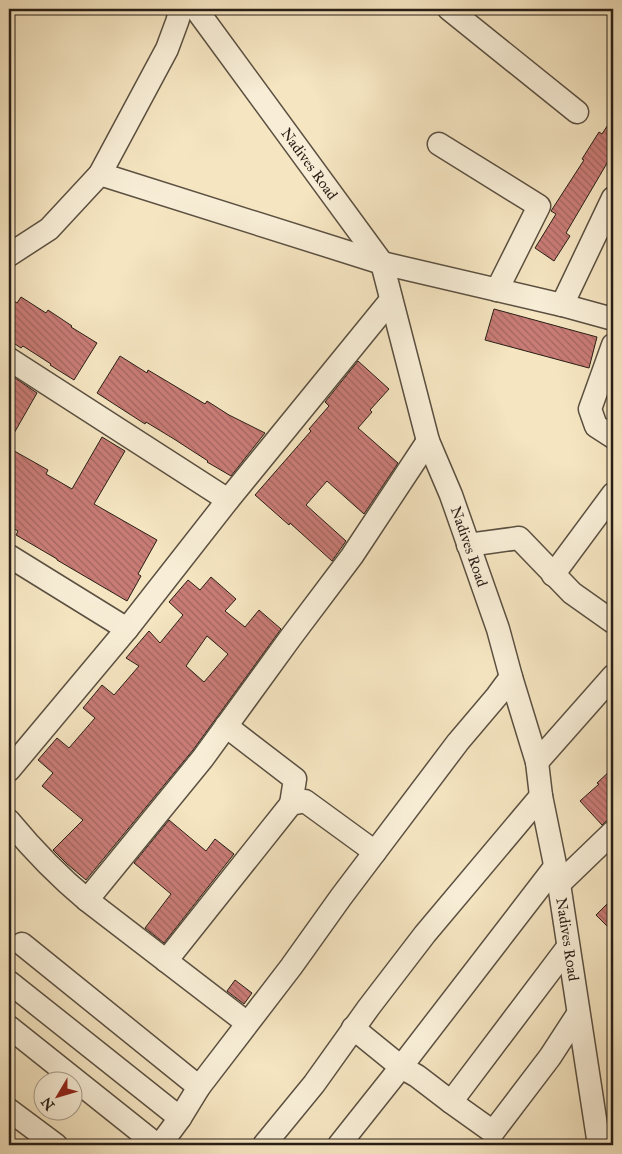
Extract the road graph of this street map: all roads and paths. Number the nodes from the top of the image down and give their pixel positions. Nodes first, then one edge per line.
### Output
1 (181, 9) edge
2 (196, 9) edge
3 (449, 9) edge
4 (577, 112) dead end
5 (439, 144) dead end
6 (100, 174) junction
7 (613, 198) edge
8 (9, 255) edge
9 (382, 263) junction
10 (497, 290) junction
11 (392, 300) junction
12 (562, 305) junction
13 (613, 319) edge
14 (613, 345) edge
15 (9, 359) edge
16 (613, 437) edge
17 (428, 441) junction
18 (613, 494) edge
19 (228, 500) junction
20 (468, 545) junction
21 (9, 556) edge
22 (553, 574) junction
23 (613, 622) edge
24 (126, 629) junction
25 (613, 676) edge
26 (510, 677) junction
27 (226, 726) junction
28 (537, 762) junction
29 (9, 770) edge
30 (541, 796) junction
31 (290, 804) junction
32 (9, 821) edge
33 (613, 832) edge
34 (375, 852) junction
35 (557, 875) junction
36 (87, 900) junction
37 (22, 944) dead end
38 (568, 948) junction
39 (166, 960) junction
40 (9, 982) edge
41 (578, 1014) junction
42 (247, 1024) junction
43 (9, 1027) edge
44 (354, 1028) junction
45 (401, 1067) junction
46 (200, 1087) junction
47 (450, 1102) junction
48 (9, 1110) edge
49 (180, 1118) junction
50 (489, 1139) edge
51 (56, 1145) edge
52 (158, 1145) edge
53 (264, 1145) edge
54 (339, 1145) edge
55 (598, 1145) edge

1 - 6 street
2 - 9 street, Nadives Road
3 - 4 street
5 - 10 street
6 - 8 street
6 - 9 street
7 - 12 street
9 - 10 street
9 - 11 street, Nadives Road
10 - 12 street
11 - 17 street, Nadives Road
11 - 19 street
12 - 13 street
14 - 16 street
15 - 19 street
17 - 20 street, Nadives Road
17 - 27 street
18 - 22 street
19 - 24 street
20 - 22 street
20 - 26 street, Nadives Road
21 - 24 street
22 - 23 street
24 - 29 street
25 - 28 street
26 - 28 street, Nadives Road
26 - 34 street
27 - 31 street
27 - 36 street
28 - 30 street, Nadives Road
30 - 35 street, Nadives Road
30 - 44 street
31 - 34 street
31 - 39 street
32 - 36 street
33 - 35 street
34 - 42 street
35 - 38 street, Nadives Road
35 - 45 street
36 - 39 street
37 - 46 street
38 - 41 street, Nadives Road
38 - 47 street
39 - 42 street
40 - 49 street
41 - 50 street
41 - 55 street, Nadives Road
42 - 46 street
43 - 52 street
44 - 45 street
44 - 53 street
45 - 47 street
45 - 54 street
46 - 49 street
47 - 50 street
48 - 51 street
49 - 52 street

